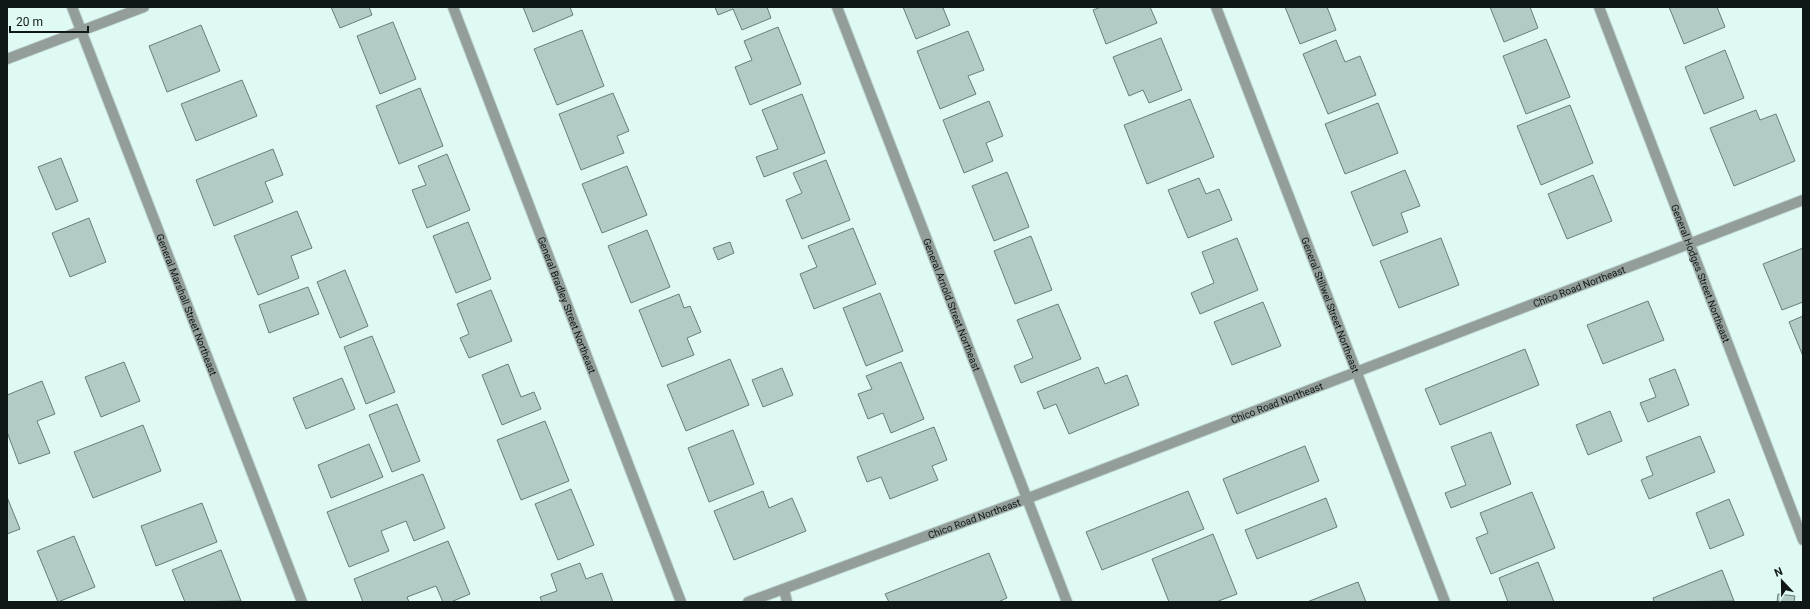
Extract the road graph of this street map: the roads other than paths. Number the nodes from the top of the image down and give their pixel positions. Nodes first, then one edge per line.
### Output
1 (72, 7) edge
2 (144, 7) edge
3 (453, 7) edge
4 (837, 7) edge
5 (1216, 7) edge
6 (1600, 7) edge
7 (81, 31) junction
8 (7, 59) edge
9 (1803, 200) edge
10 (1690, 243) junction
11 (1356, 372) junction
12 (1026, 499) junction
13 (1803, 540) edge
14 (784, 589) junction
15 (302, 602) edge
16 (681, 602) edge
17 (748, 602) edge
18 (787, 602) edge
19 (1067, 602) edge
20 (1445, 602) edge

1 - 7 street, General Marshall Street Northeast
2 - 7 street
3 - 16 street, General Bradley Street Northeast
4 - 12 street, General Arnold Street Northeast
5 - 11 street, General Stillwel Street Northeast
6 - 10 street, General Hodges Street Northeast
7 - 8 street
7 - 15 street, General Marshall Street Northeast
9 - 10 street, Chico Road Northeast
10 - 11 street, Chico Road Northeast
10 - 13 street, General Hodges Street Northeast
11 - 12 street, Chico Road Northeast
11 - 20 street, General Stillwel Street Northeast
12 - 14 street, Chico Road Northeast
12 - 19 street, General Arnold Street Northeast
14 - 17 street, Chico Road Northeast
14 - 18 street

